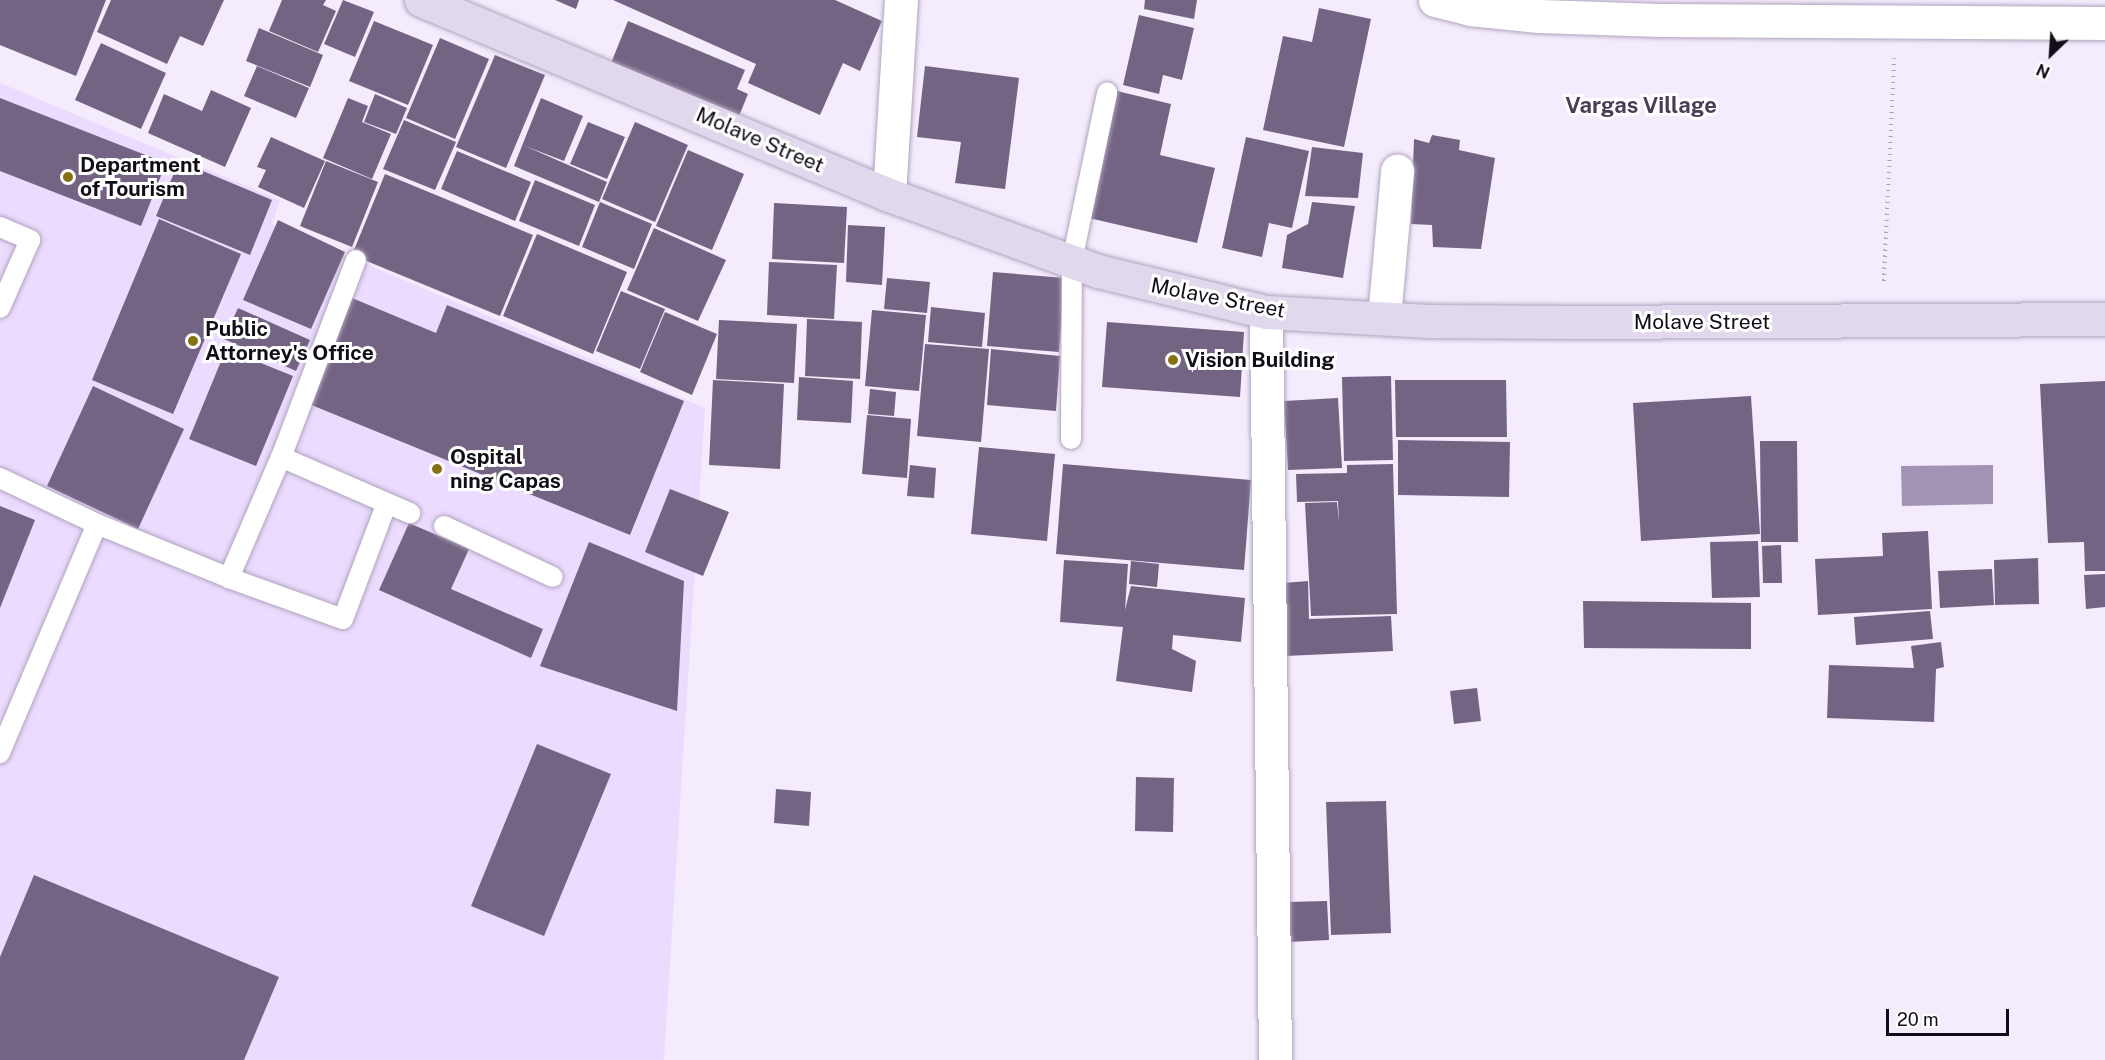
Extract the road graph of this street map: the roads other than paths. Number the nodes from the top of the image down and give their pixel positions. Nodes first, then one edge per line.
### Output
1 (422, 0) edge
2 (901, 0) edge
3 (1435, 0) edge
4 (2105, 24) edge
5 (1107, 93) dead end
6 (1397, 171) dead end
7 (889, 195) junction
8 (0, 227) edge
9 (356, 260) dead end
10 (1072, 261) junction
11 (0, 308) edge
12 (1266, 312) junction
13 (1384, 318) junction
14 (2105, 319) edge
15 (1071, 438) dead end
16 (281, 457) junction
17 (0, 478) edge
18 (386, 505) junction
19 (410, 513) dead end
20 (97, 524) junction
21 (444, 526) dead end
22 (553, 577) dead end
23 (229, 578) junction
24 (0, 753) edge
25 (1275, 1060) edge

1 - 7 street, Molave Street
2 - 7 street
3 - 4 street
5 - 10 lane
6 - 13 street
7 - 10 street, Molave Street
8 - 11 lane
9 - 16 lane
10 - 12 street, Molave Street
10 - 15 lane
12 - 13 street, Molave Street
12 - 25 street
13 - 14 street, Molave Street
16 - 18 lane
16 - 23 lane
17 - 20 lane
18 - 19 lane
18 - 23 lane
20 - 23 lane
20 - 24 lane
21 - 22 lane

